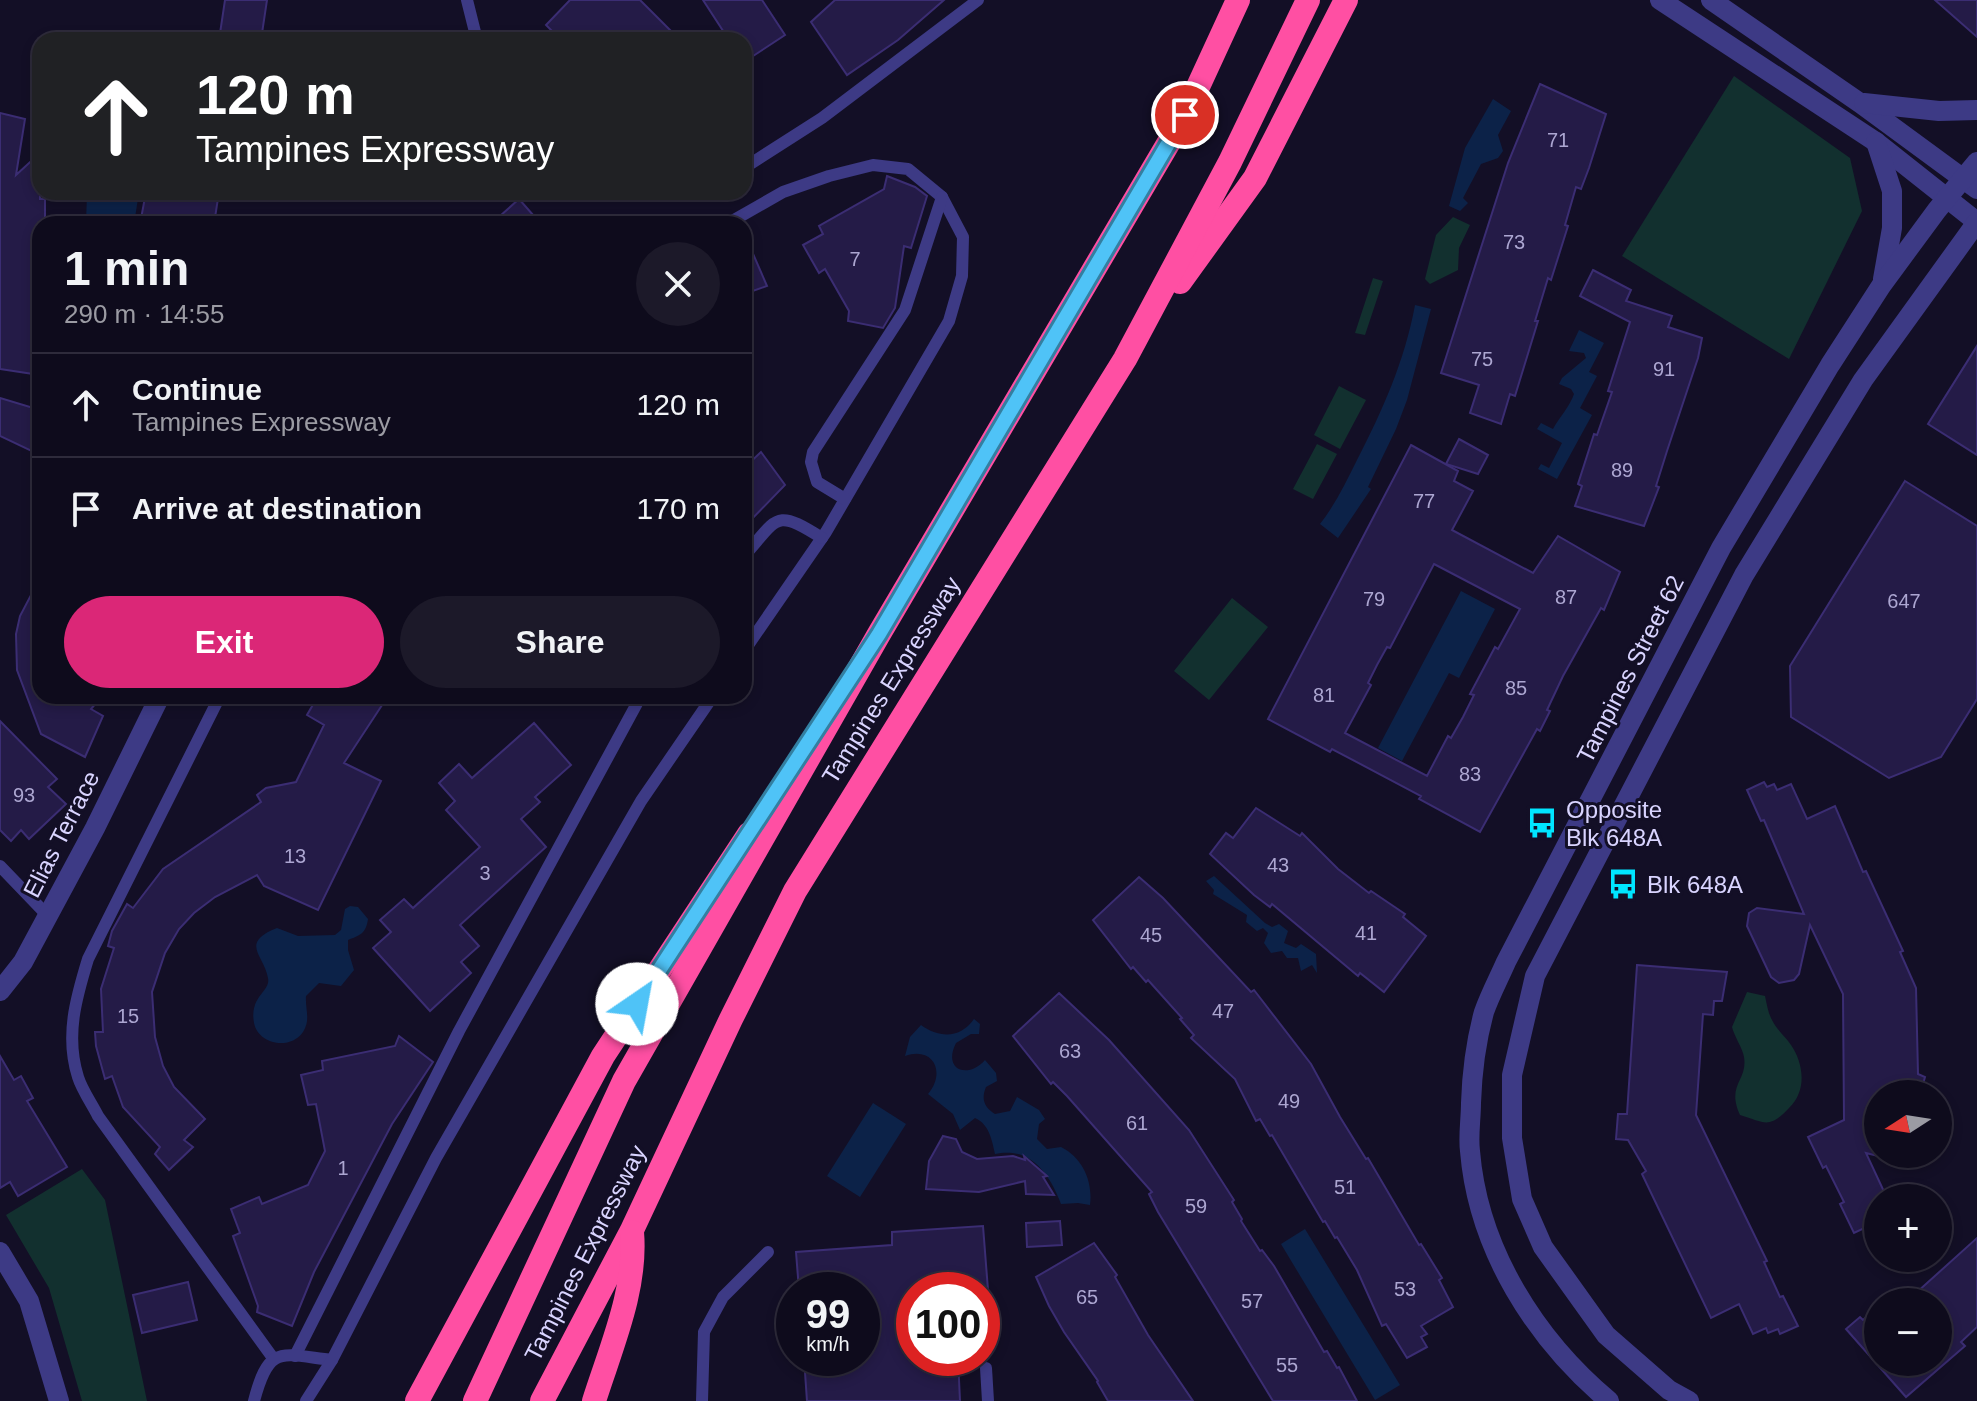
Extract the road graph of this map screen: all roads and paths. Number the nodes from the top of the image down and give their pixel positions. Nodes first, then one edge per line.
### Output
1 (467, 0) edge
2 (978, 0) edge
3 (1238, 0) edge
4 (1308, 0) edge
5 (1346, 0) edge
6 (1660, 0) edge
7 (1709, 0) edge
8 (1694, 22) junction
9 (475, 32) edge
10 (1860, 103) junction
11 (1977, 110) edge
12 (1876, 142) junction
13 (1977, 162) edge
14 (752, 163) edge
15 (1970, 184) edge
16 (942, 197) junction
17 (1947, 199) junction
18 (741, 216) edge
19 (1977, 222) edge
20 (1881, 286) junction
21 (1125, 359) junction
22 (845, 499) junction
23 (822, 538) junction
24 (752, 547) edge
25 (879, 634) junction
26 (752, 639) edge
27 (154, 704) edge
28 (216, 704) edge
29 (637, 704) edge
30 (708, 704) edge
31 (0, 866) edge
32 (48, 916) junction
33 (0, 991) edge
34 (632, 1230) junction
35 (0, 1252) edge
36 (768, 1252) dead end
37 (295, 1356) junction
38 (273, 1358) junction
39 (332, 1360) junction
40 (986, 1376) edge
41 (59, 1401) edge
42 (254, 1401) edge
43 (306, 1401) edge
44 (417, 1401) edge
45 (475, 1401) edge
46 (542, 1401) edge
47 (594, 1401) edge
48 (702, 1401) edge
49 (988, 1401) edge
50 (1609, 1401) edge
51 (1689, 1401) edge

1 - 9 lane
2 - 14 lane
3 - 25 highway, Tampines Expressway
4 - 21 highway, Tampines Expressway
5 - 21 highway
6 - 8 street
7 - 8 street
7 - 10 street
8 - 12 street
10 - 11 street
10 - 15 street
12 - 17 street
12 - 20 street
13 - 15 street, Tampines Street 62
15 - 17 street, Tampines Street 62
16 - 18 lane
16 - 22 lane
16 - 22 lane
17 - 19 street
17 - 20 street, Tampines Street 62
19 - 51 street
20 - 50 street, Tampines Street 62
21 - 34 highway, Tampines Expressway
22 - 23 lane
23 - 24 lane
23 - 26 lane
25 - 44 highway
25 - 45 highway, Tampines Expressway
27 - 32 street, Elias Terrace
28 - 38 lane
29 - 37 lane
30 - 39 lane
31 - 32 lane
32 - 33 street, Elias Terrace
34 - 46 highway, Tampines Expressway
34 - 47 highway
35 - 41 street
36 - 48 lane
37 - 38 lane
37 - 39 lane
38 - 42 lane
39 - 43 lane
40 - 49 lane

